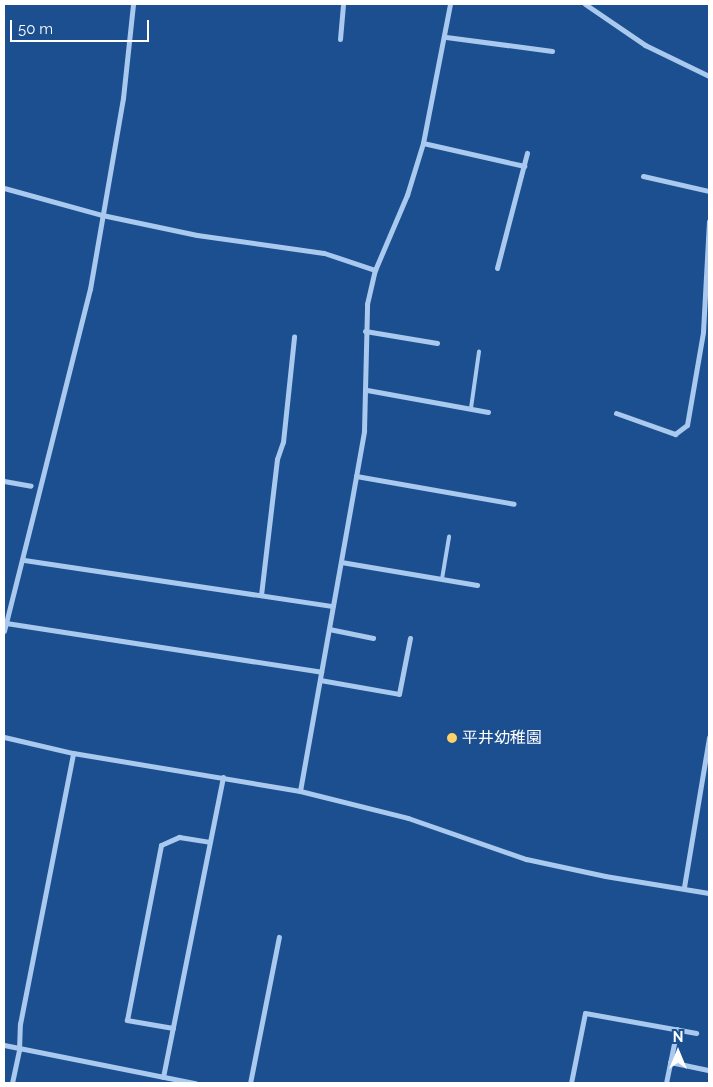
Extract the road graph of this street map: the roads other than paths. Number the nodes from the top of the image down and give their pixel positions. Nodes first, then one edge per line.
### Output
1 (133, 4) edge
2 (343, 4) edge
3 (450, 4) edge
4 (585, 4) edge
5 (446, 37) junction
6 (340, 39) dead end
7 (552, 51) dead end
8 (709, 76) edge
9 (423, 143) junction
10 (528, 153) dead end
11 (524, 166) junction
12 (643, 176) dead end
13 (4, 188) edge
14 (709, 191) edge
15 (102, 215) junction
16 (709, 221) edge
17 (497, 268) dead end
18 (375, 270) junction
19 (365, 331) junction
20 (294, 337) dead end
21 (437, 343) dead end
22 (479, 352) dead end
23 (367, 390) junction
24 (471, 408) junction
25 (488, 412) dead end
26 (616, 413) dead end
27 (356, 476) junction
28 (4, 481) edge
29 (31, 486) dead end
30 (514, 504) dead end
31 (449, 537) dead end
32 (24, 560) junction
33 (341, 562) junction
34 (442, 579) junction
35 (477, 584) dead end
36 (261, 595) junction
37 (333, 606) junction
38 (6, 623) junction
39 (329, 629) junction
40 (4, 631) edge
41 (373, 638) dead end
42 (410, 638) dead end
43 (321, 672) junction
44 (320, 680) junction
45 (4, 737) edge
46 (709, 737) edge
47 (74, 754) junction
48 (223, 777) junction
49 (300, 791) junction
50 (210, 842) junction
51 (684, 887) junction
52 (709, 893) edge
53 (279, 938) dead end
54 (173, 1028) junction
55 (677, 1029) junction
56 (696, 1033) dead end
57 (4, 1045) edge
58 (19, 1050) junction
59 (670, 1062) junction
60 (709, 1070) edge
61 (164, 1077) junction
62 (12, 1083) edge
63 (194, 1083) edge
64 (250, 1083) edge
65 (571, 1083) edge
66 (666, 1083) edge

1 - 15 street
2 - 6 street
3 - 5 street
4 - 8 street
5 - 7 street
5 - 9 street
9 - 11 street
9 - 18 street
10 - 11 street
11 - 17 street
12 - 14 street
13 - 15 street
15 - 18 street
15 - 32 street
16 - 26 street
18 - 19 street
19 - 21 street
19 - 23 street
20 - 36 street
22 - 24 lane
23 - 24 street
23 - 27 street
24 - 25 street
27 - 30 street
27 - 33 street
28 - 29 street
31 - 34 lane
32 - 36 street
32 - 38 street
33 - 34 street
33 - 37 street
34 - 35 street
36 - 37 street
37 - 39 street
38 - 40 street
38 - 43 street
39 - 41 street
39 - 43 street
42 - 44 street
43 - 44 street
44 - 49 street
45 - 47 street
46 - 51 street
47 - 48 street
47 - 58 street
48 - 49 street
48 - 50 street
49 - 51 street
50 - 54 street
50 - 54 street
51 - 52 street
53 - 64 street
54 - 61 street
55 - 56 street
55 - 59 street
55 - 65 street
57 - 58 street
58 - 61 street
58 - 62 street
59 - 60 street
59 - 66 street
61 - 63 street

